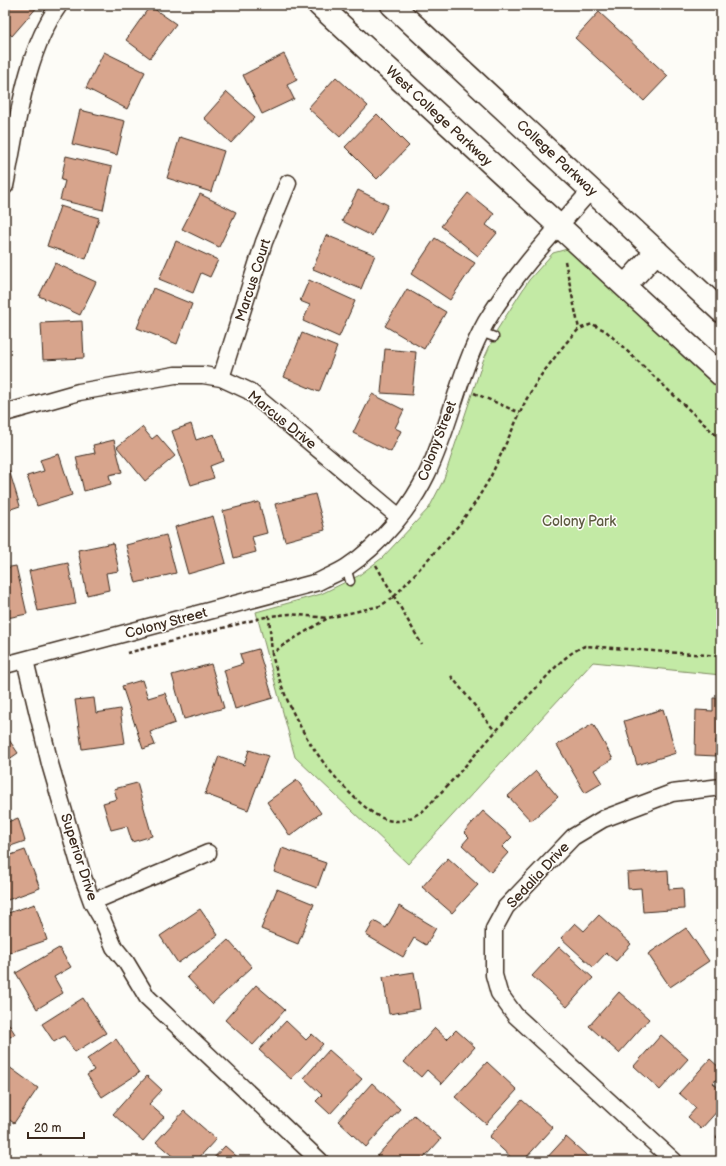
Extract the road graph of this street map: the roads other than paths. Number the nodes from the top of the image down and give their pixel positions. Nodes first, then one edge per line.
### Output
1 (59, 5) edge
2 (392, 5) edge
3 (329, 8) edge
4 (288, 182) dead end
5 (5, 186) edge
6 (591, 190) junction
7 (558, 227) junction
8 (657, 251) junction
9 (625, 286) junction
10 (721, 311) edge
11 (721, 375) edge
12 (221, 378) junction
13 (5, 413) edge
14 (399, 517) junction
15 (25, 660) junction
16 (5, 665) edge
17 (721, 787) edge
18 (208, 853) dead end
19 (92, 902) junction
20 (320, 1161) edge
21 (674, 1161) edge

1 - 5 street
2 - 6 main road, College Parkway
3 - 7 main road, West College Parkway
4 - 12 street, Marcus Court
6 - 7 street, Colony Street
6 - 8 main road, College Parkway
7 - 9 main road
7 - 14 street, Colony Street
8 - 9 main road
8 - 10 main road, College Parkway
9 - 11 main road
12 - 13 street, Marcus Drive
12 - 14 street, Marcus Drive
14 - 15 street, Colony Street
15 - 16 street, Colony Street
15 - 19 street, Superior Drive
17 - 21 street, Sedalia Drive
18 - 19 street
19 - 20 street, Superior Drive

